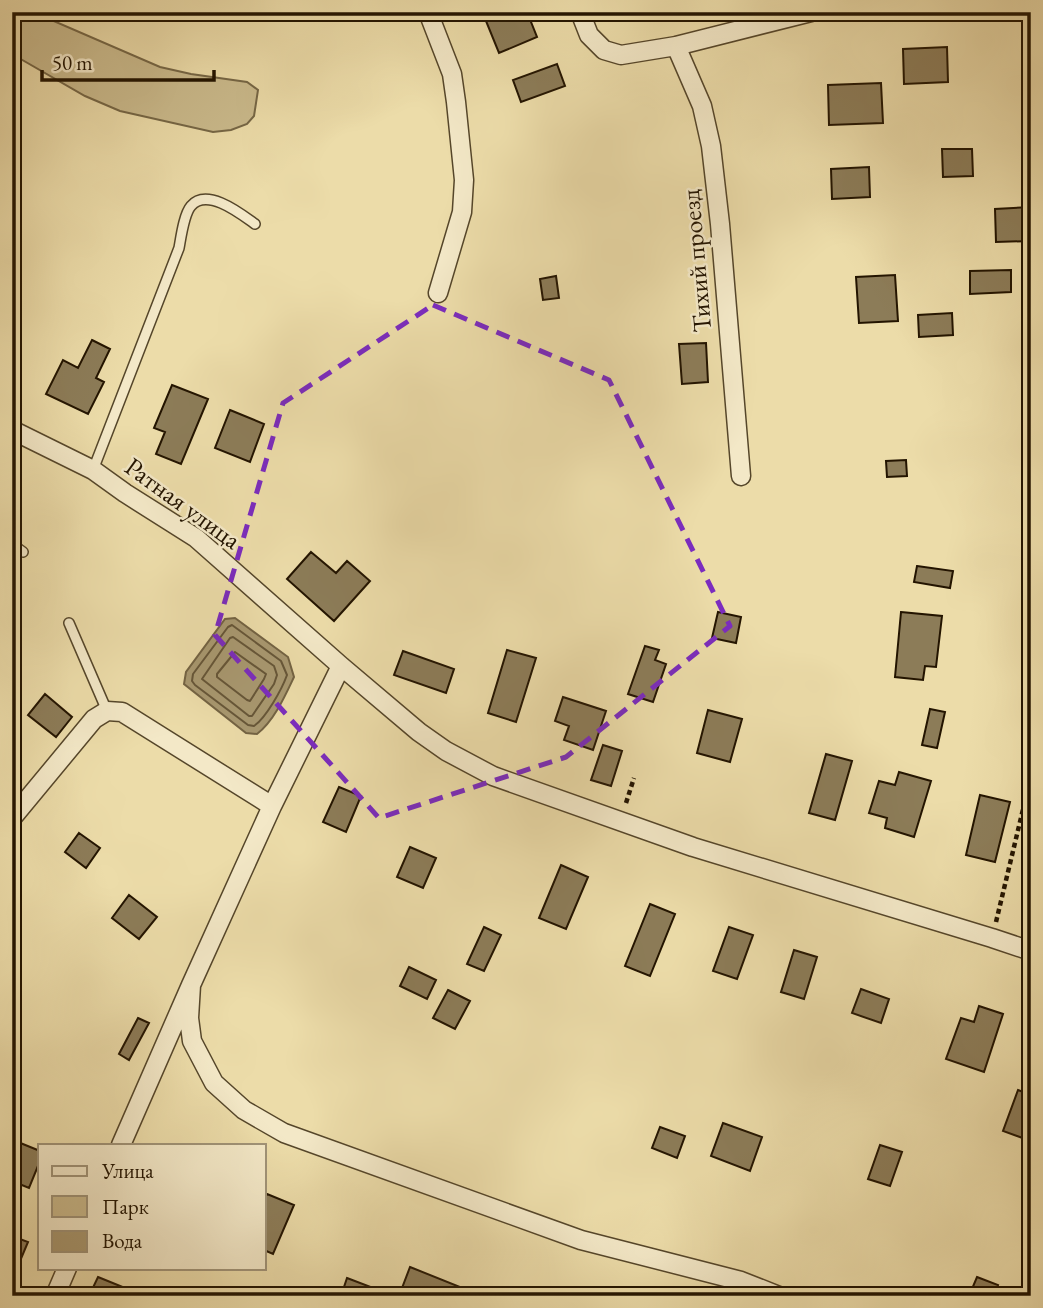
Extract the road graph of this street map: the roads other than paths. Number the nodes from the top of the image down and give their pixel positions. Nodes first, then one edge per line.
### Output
1 (428, 12) edge
2 (580, 12) edge
3 (811, 12) edge
4 (676, 46) junction
5 (255, 224) dead end
6 (438, 293) dead end
7 (12, 430) edge
8 (93, 470) junction
9 (741, 476) dead end
10 (12, 544) edge
11 (23, 552) dead end
12 (69, 622) dead end
13 (341, 666) junction
14 (107, 711) junction
15 (272, 806) junction
16 (12, 818) edge
17 (1031, 951) edge
18 (191, 985) junction
19 (121, 1144) edge
20 (66, 1270) edge
21 (55, 1296) edge
22 (779, 1296) edge

1 - 6 street
2 - 4 street
3 - 4 street
4 - 9 street, Тихий проезд
5 - 8 lane
7 - 8 street, Ратная улица
8 - 13 street, Ратная улица
10 - 11 lane
12 - 14 lane
13 - 15 street
13 - 17 street, Ратная улица
14 - 15 street
14 - 16 street
15 - 18 street
18 - 19 street
18 - 22 street
20 - 21 street

